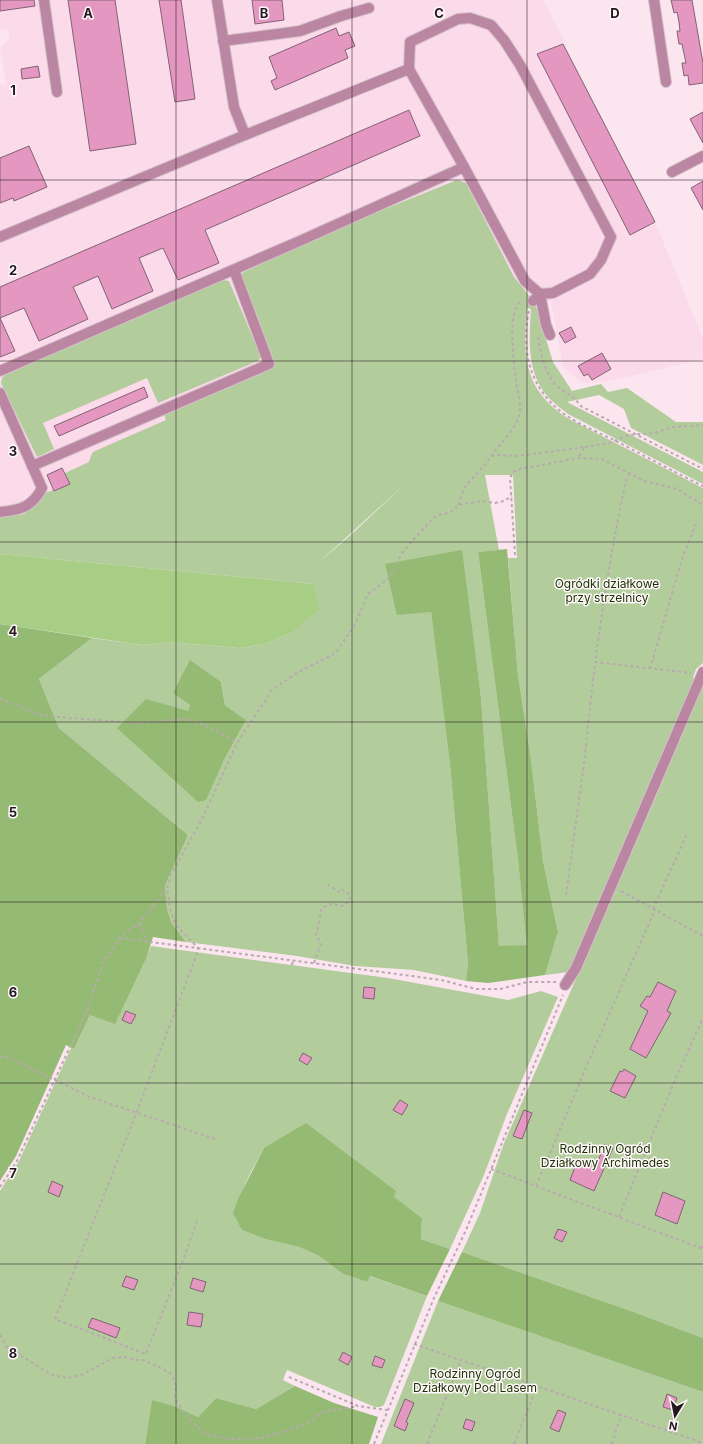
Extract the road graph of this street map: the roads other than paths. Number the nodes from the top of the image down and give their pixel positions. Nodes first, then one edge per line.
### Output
1 (44, 0) edge
2 (217, 0) edge
3 (654, 0) edge
4 (369, 8) dead end
5 (223, 41) junction
6 (409, 69) junction
7 (666, 82) dead end
8 (57, 92) dead end
9 (245, 135) junction
10 (703, 156) edge
11 (464, 167) junction
12 (672, 172) dead end
13 (0, 237) edge
14 (234, 270) junction
15 (533, 300) junction
16 (550, 335) dead end
17 (0, 371) edge
18 (0, 393) edge
19 (32, 466) junction
20 (0, 512) edge
21 (699, 673) edge
22 (565, 985) road end

1 - 8 lane
2 - 5 lane
3 - 7 lane
4 - 5 lane
5 - 9 lane
6 - 9 lane
6 - 11 lane
6 - 15 lane
9 - 13 lane
10 - 12 lane
11 - 14 lane
11 - 15 lane
14 - 17 lane
14 - 19 lane
15 - 16 lane
18 - 19 lane
19 - 20 lane
21 - 22 lane

